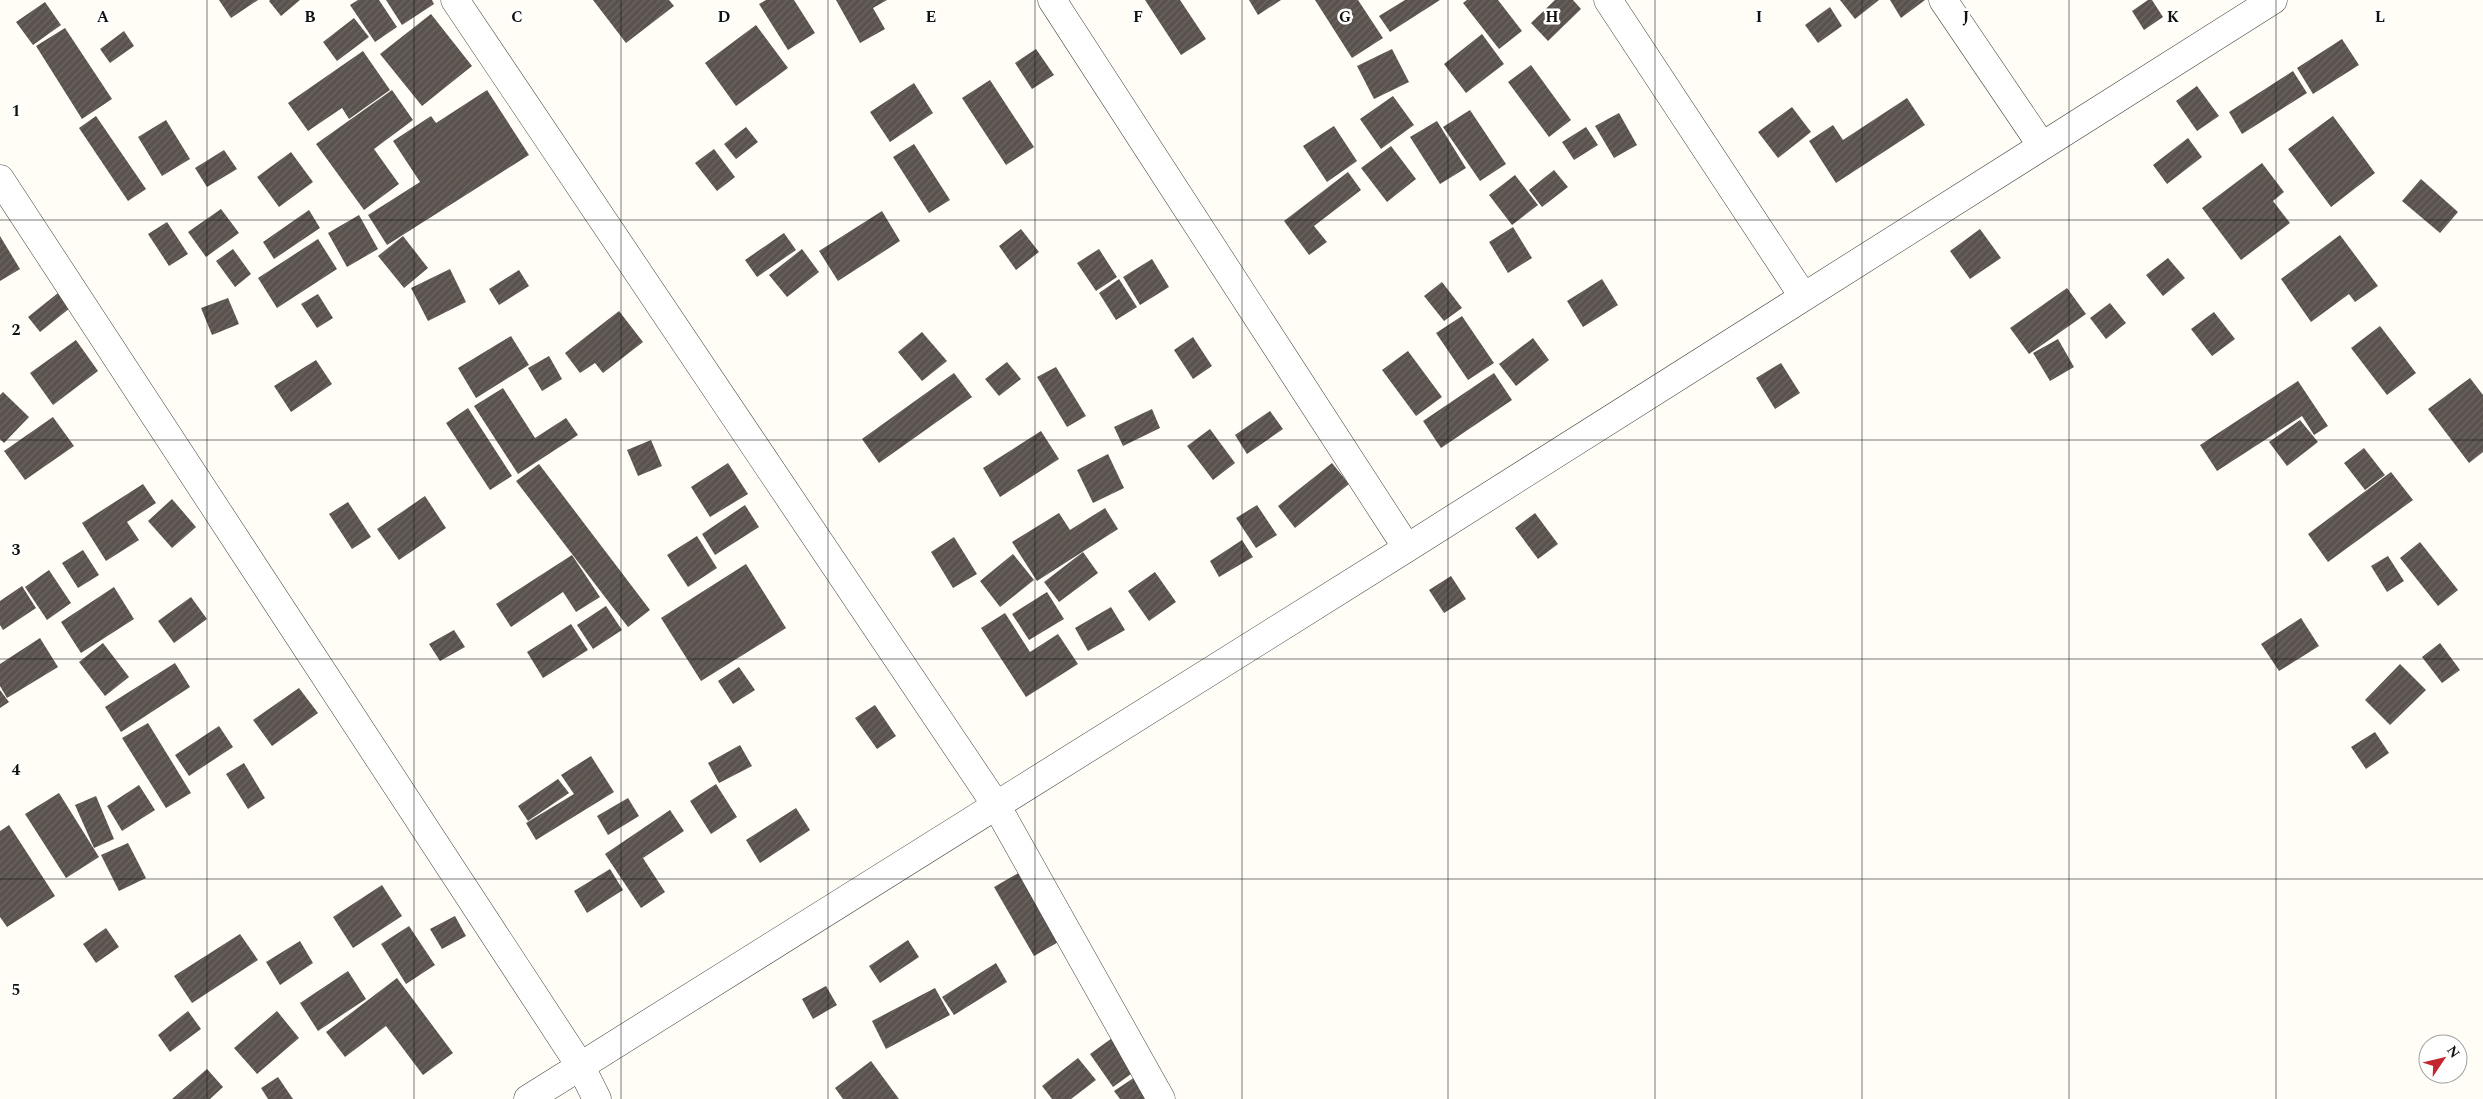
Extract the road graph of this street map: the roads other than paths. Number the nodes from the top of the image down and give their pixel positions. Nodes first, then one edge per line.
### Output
1 (455, 0) edge
2 (1052, 0) edge
3 (1608, 0) edge
4 (1943, 0) edge
5 (2273, 0) edge
6 (2042, 146) junction
7 (0, 179) edge
8 (1803, 296) junction
9 (1407, 548) junction
10 (996, 804) junction
11 (580, 1067) junction
12 (528, 1099) edge
13 (597, 1099) edge
14 (1162, 1099) edge

1 - 10 street
2 - 9 street
3 - 8 street
4 - 6 street
5 - 6 street
6 - 8 street
7 - 11 street
8 - 9 street
9 - 10 street
10 - 11 street
10 - 14 street
11 - 12 street
11 - 13 street

